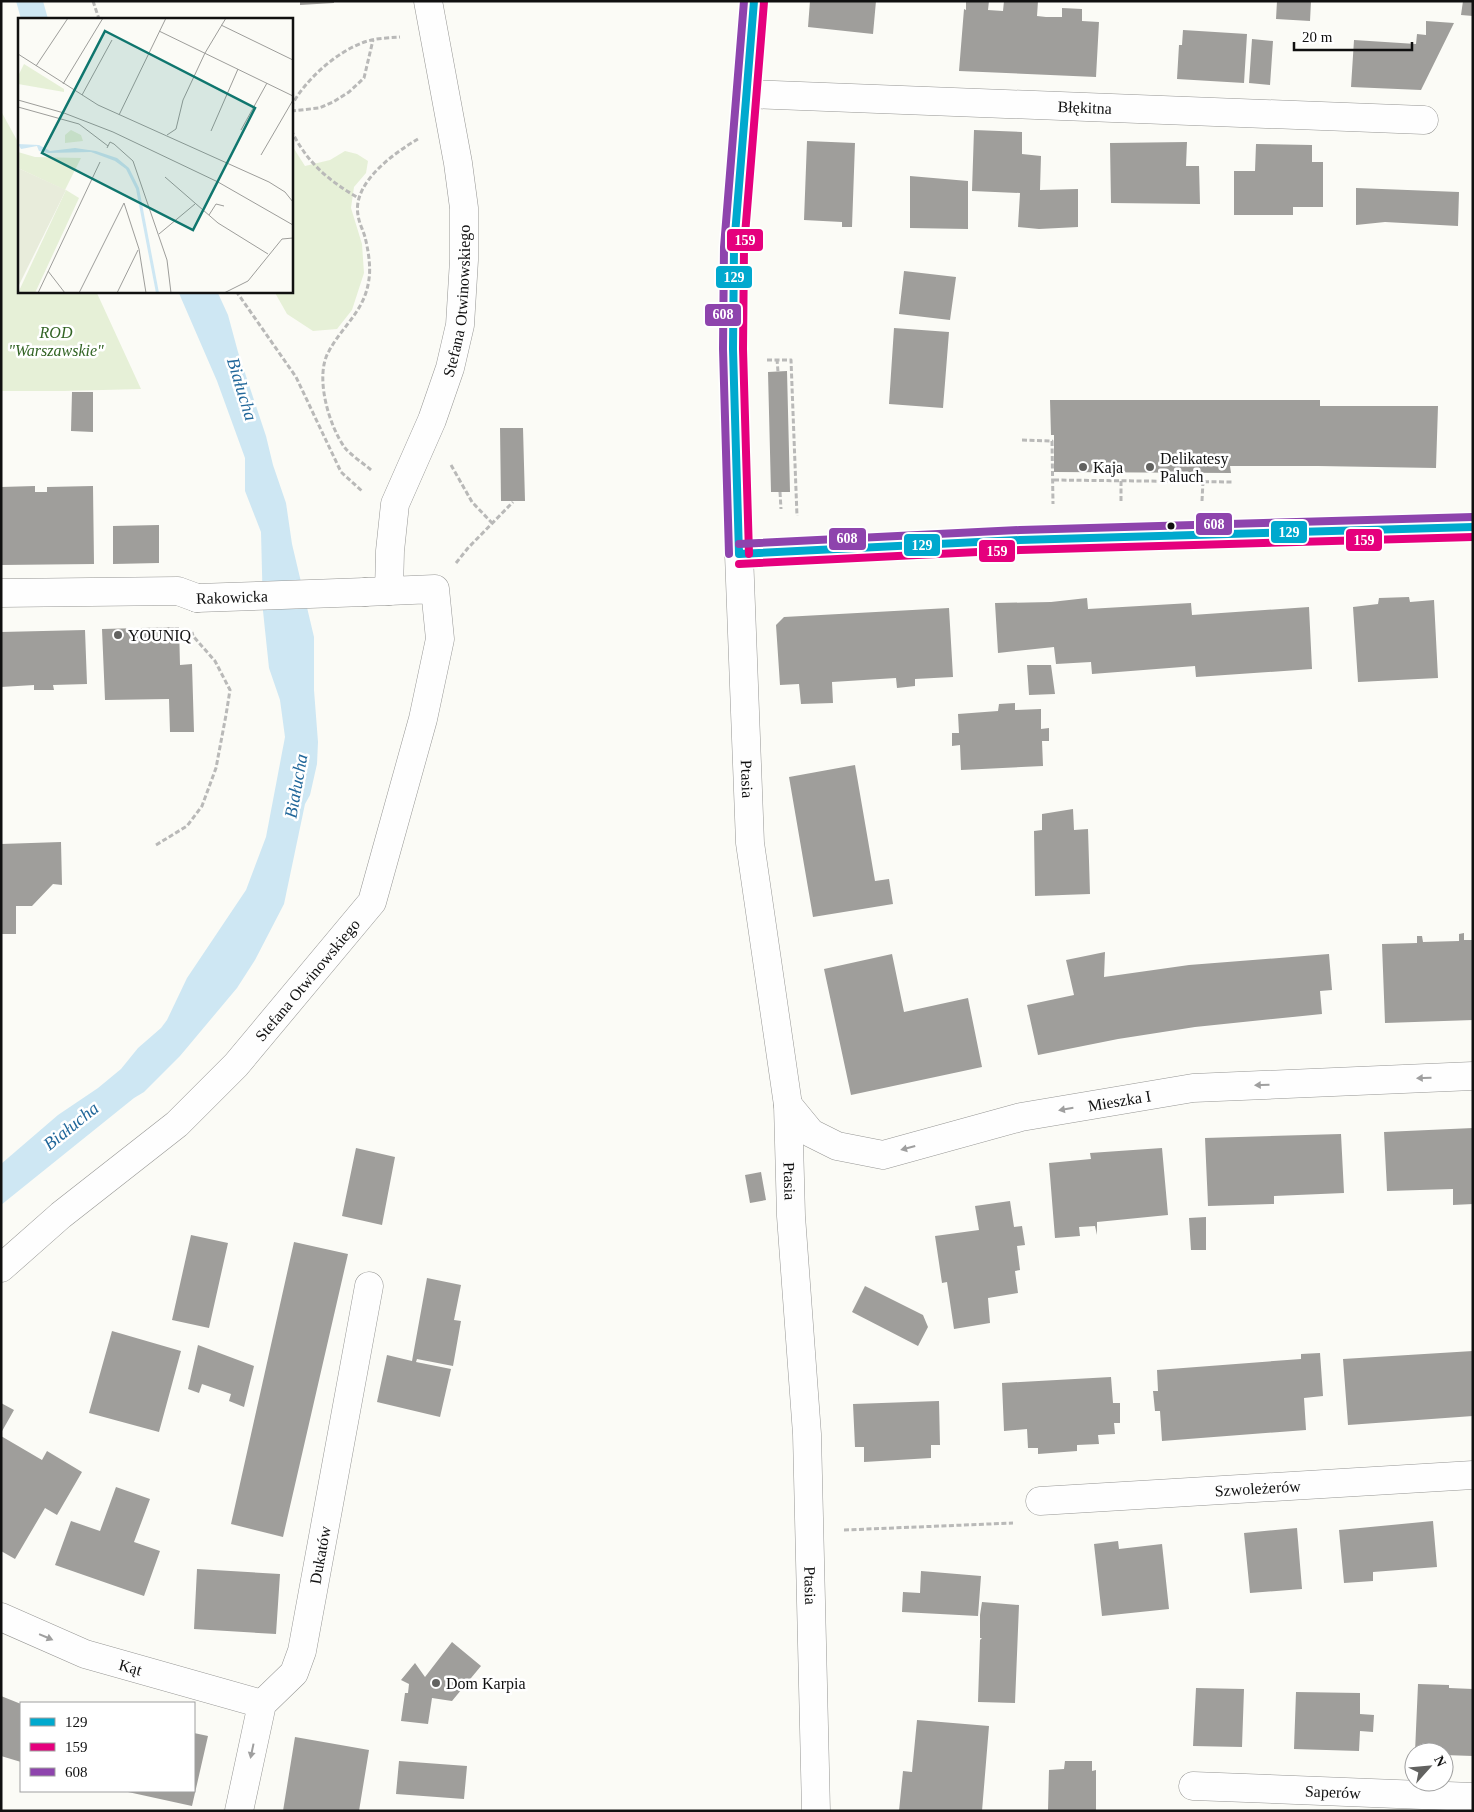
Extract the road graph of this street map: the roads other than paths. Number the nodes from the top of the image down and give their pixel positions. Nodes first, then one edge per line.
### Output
1 (428, 1) edge
2 (754, 1) edge
3 (746, 94) junction
4 (1424, 120) dead end
5 (1473, 527) edge
6 (739, 554) junction
7 (435, 589) joint
8 (377, 591) junction
9 (1, 593) edge
10 (1473, 1076) edge
11 (788, 1105) junction
12 (1, 1268) edge
13 (369, 1286) dead end
14 (1473, 1475) edge
15 (1040, 1501) road end
16 (1, 1617) edge
17 (262, 1704) junction
18 (1193, 1786) dead end
19 (1473, 1797) edge
20 (239, 1811) edge
21 (816, 1811) edge

1 - 8 street, Stefana Otwinowskiego
2 - 3 street, Ptasia
3 - 4 street, Błękitna
3 - 6 street, Ptasia
5 - 6 street
6 - 11 street, Ptasia
7 - 8 street, Rakowicka
7 - 12 street, Stefana Otwinowskiego
8 - 9 street, Rakowicka
10 -> 11 street, Mieszka I
11 - 21 street, Ptasia
13 - 17 street, Dukatów
14 - 15 street, Szwoleżerów
16 -> 17 street, Kąt
17 -> 20 street
18 - 19 street, Saperów

